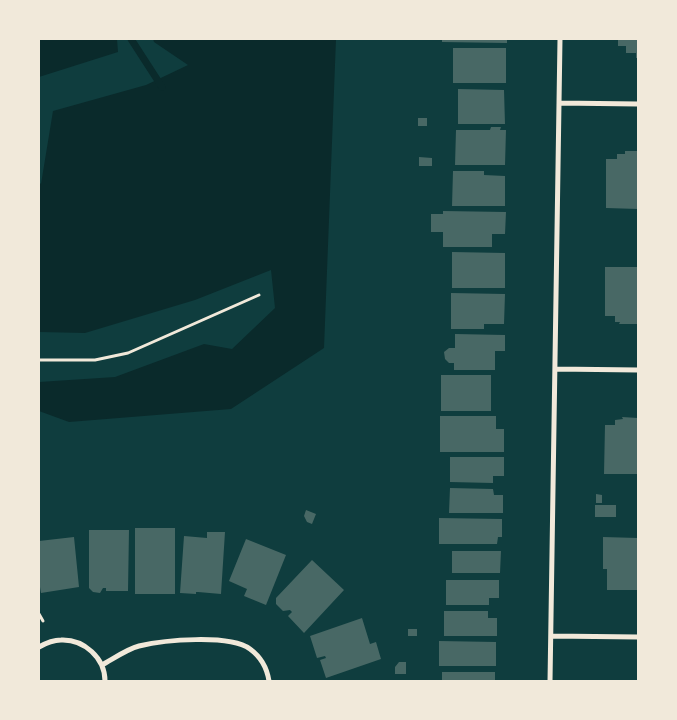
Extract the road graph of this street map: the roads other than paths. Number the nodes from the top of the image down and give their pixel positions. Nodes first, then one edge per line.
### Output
1 (560, 39) edge
2 (559, 103) junction
3 (638, 104) edge
4 (555, 369) junction
5 (638, 370) edge
6 (551, 636) junction
7 (638, 636) edge
8 (39, 647) edge
9 (102, 665) junction
10 (105, 681) edge
11 (269, 681) edge
12 (550, 681) edge

1 - 2 street
2 - 3 street
2 - 4 street
4 - 5 street
4 - 6 street
6 - 7 street
6 - 12 street
8 - 9 street
9 - 10 street
9 - 11 street

